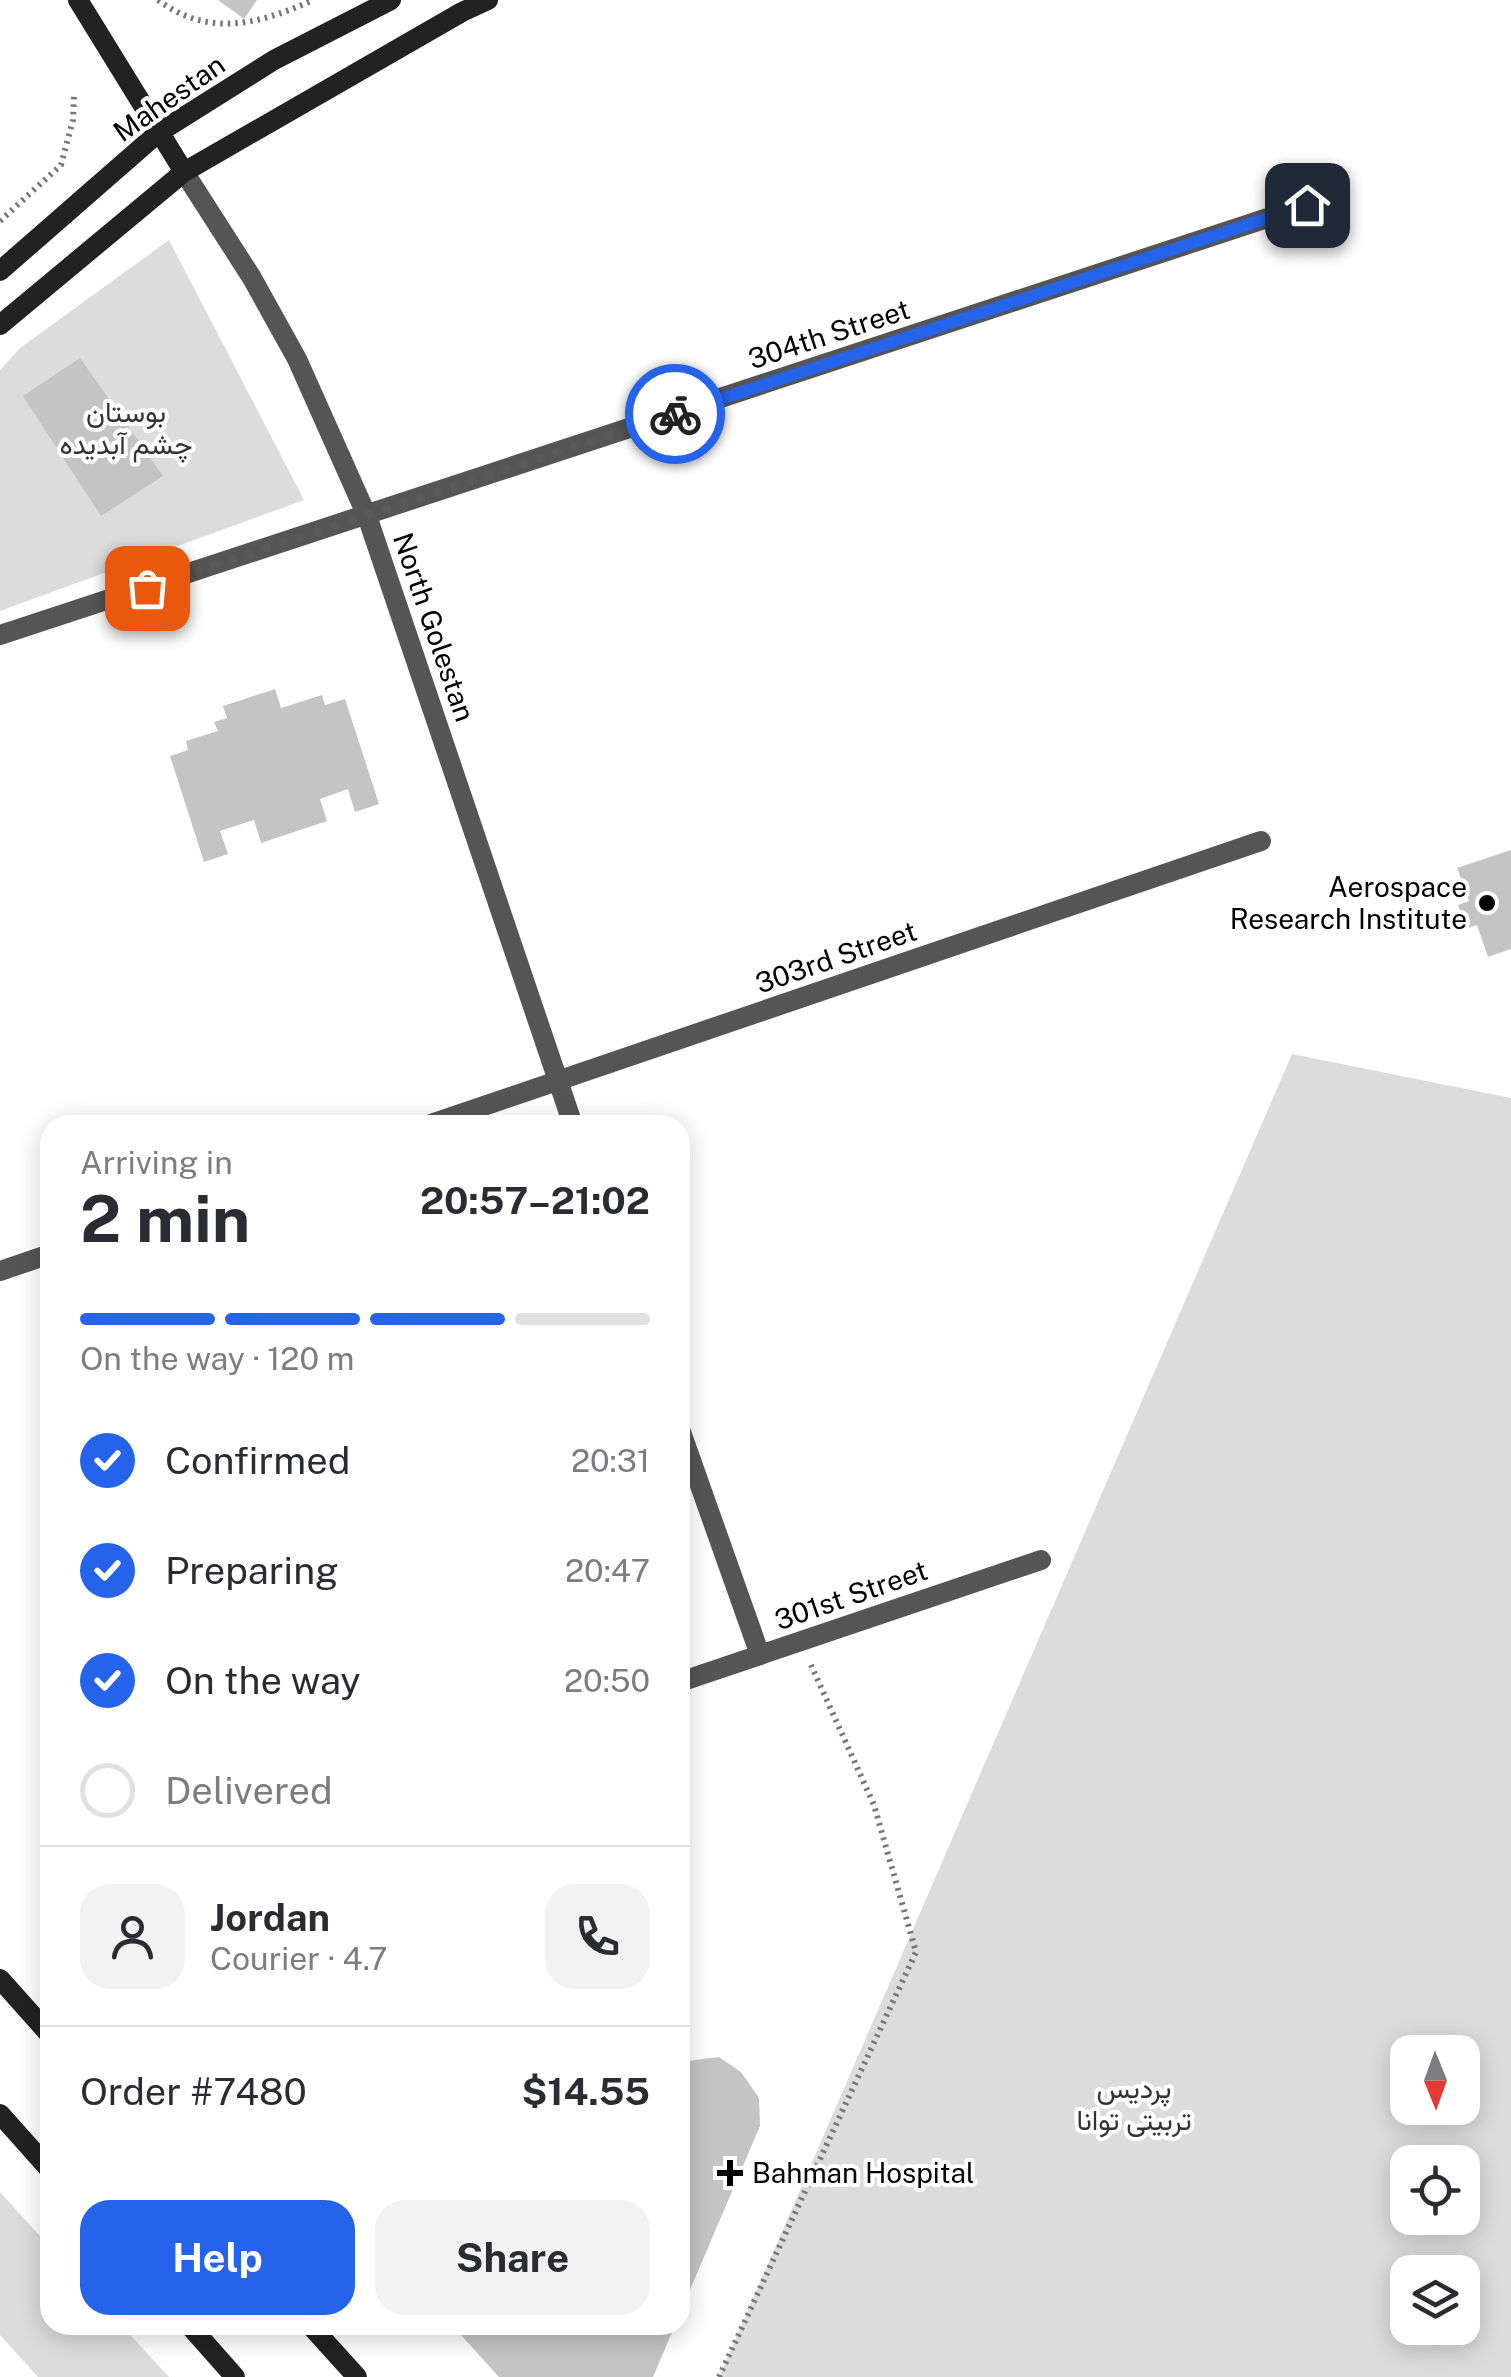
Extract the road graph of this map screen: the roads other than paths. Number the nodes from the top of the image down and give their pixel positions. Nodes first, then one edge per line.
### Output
1 (78, 0) edge
2 (390, 0) edge
3 (488, 0) edge
4 (158, 132) junction
5 (184, 172) junction
6 (1307, 205) dead end
7 (0, 271) edge
8 (0, 325) edge
9 (367, 516) junction
10 (0, 635) edge
11 (1261, 841) dead end
12 (557, 1081) junction
13 (457, 1115) edge
14 (569, 1115) edge
15 (40, 1257) edge
16 (0, 1270) edge
17 (690, 1457) edge
18 (1040, 1560) dead end
19 (760, 1655) junction
20 (690, 1679) edge
21 (0, 1979) edge
22 (40, 2024) edge
23 (0, 2114) edge
24 (40, 2159) edge
25 (197, 2335) edge
26 (319, 2335) edge
27 (235, 2377) edge
28 (357, 2377) edge

1 - 4 street
2 - 4 street, Mahestan
3 - 5 street
4 - 5 street
4 - 7 street, Mahestan
5 - 8 street
5 - 9 street, North Golestan
6 - 9 street, 304th Street
9 - 10 street, 304th Street
9 - 12 street, North Golestan
11 - 12 street, 303rd Street
12 - 13 street, 303rd Street
12 - 14 street, North Golestan
15 - 16 street
17 - 19 street
18 - 19 street, 301st Street
19 - 20 street, 301st Street
21 - 22 street
23 - 24 street
25 - 27 street
26 - 28 street

